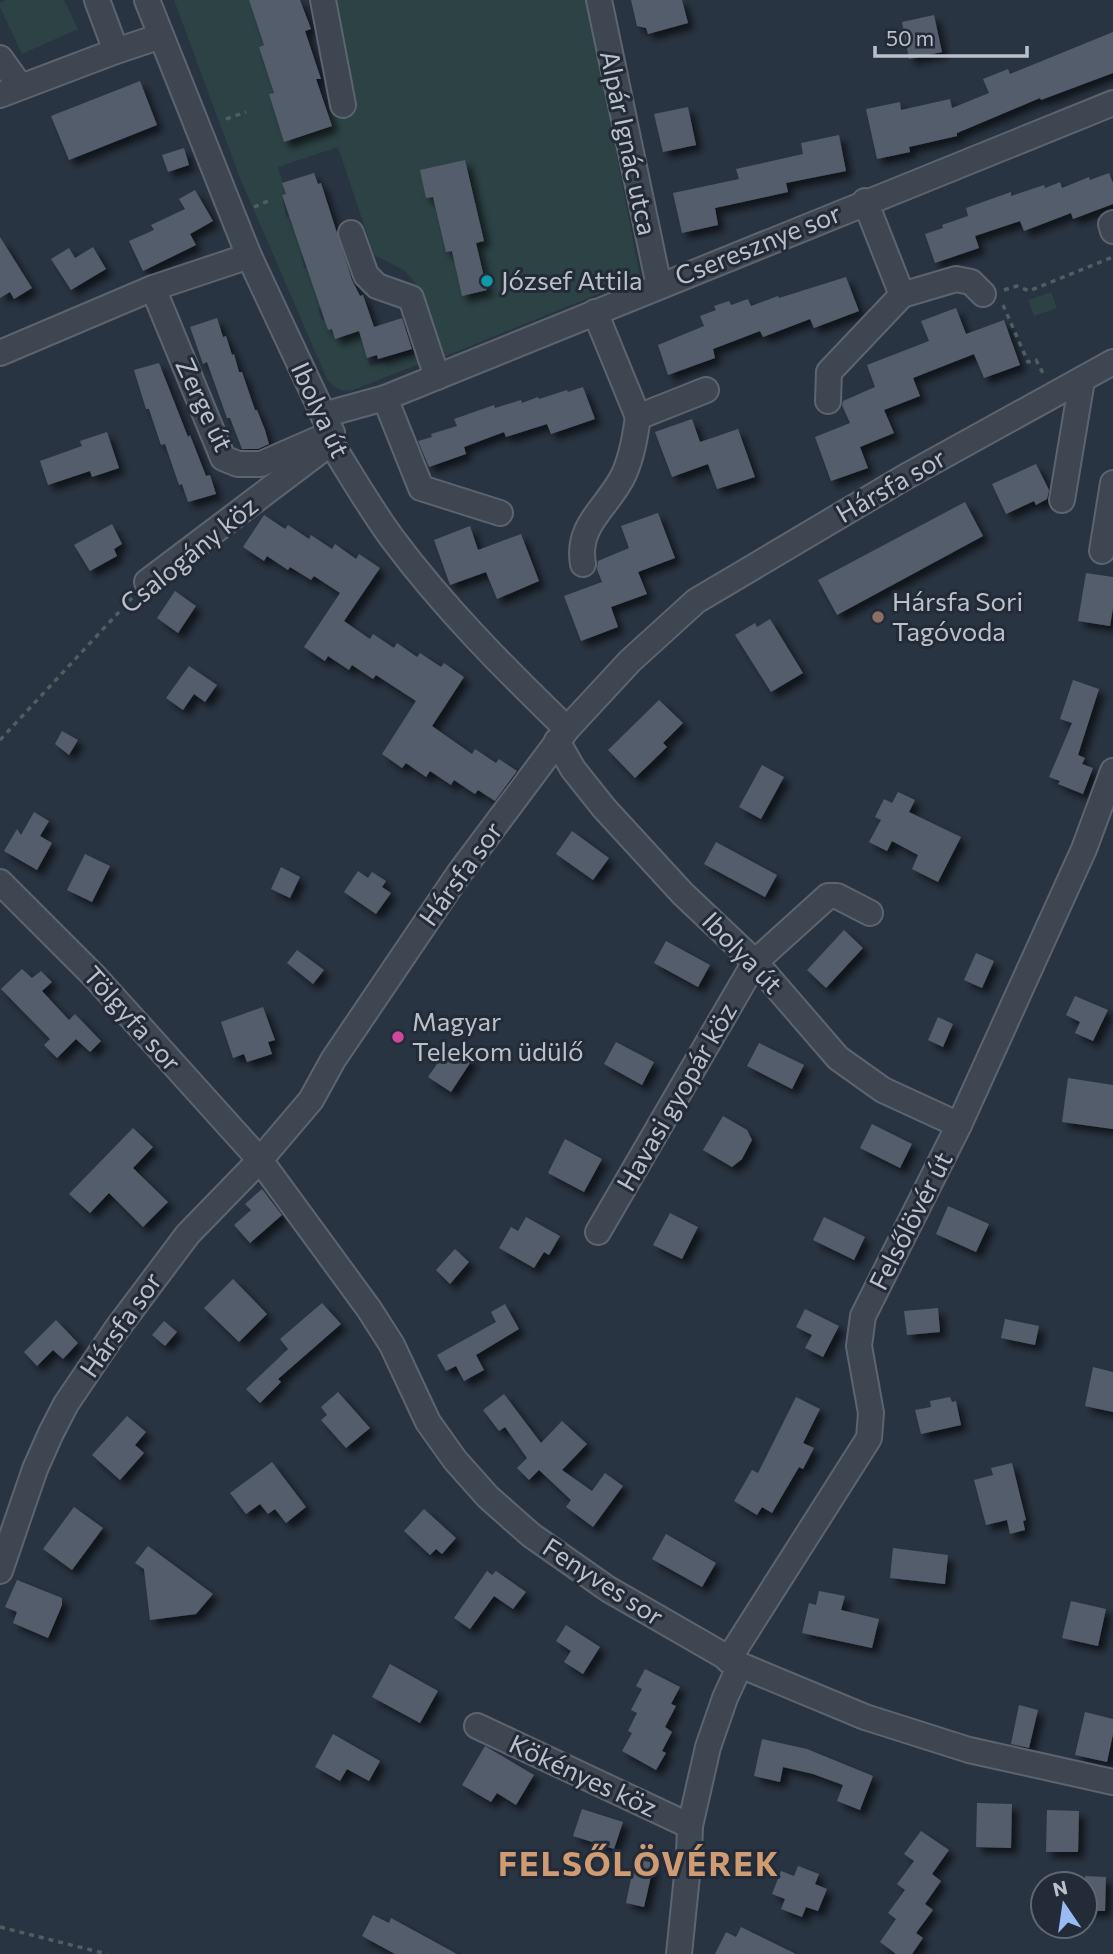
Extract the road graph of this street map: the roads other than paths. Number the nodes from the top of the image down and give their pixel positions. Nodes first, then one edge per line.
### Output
1 (97, 0) edge
2 (147, 0) edge
3 (323, 0) edge
4 (598, 0) edge
5 (161, 36) junction
6 (116, 51) junction
7 (0, 58) edge
8 (10, 91) edge
9 (1113, 103) edge
10 (343, 105) dead end
11 (865, 201) junction
12 (1113, 223) edge
13 (1113, 231) edge
14 (351, 233) dead end
15 (249, 256) junction
16 (659, 286) junction
17 (153, 288) junction
18 (902, 295) junction
19 (994, 297) road end
20 (595, 313) junction
21 (0, 353) edge
22 (1113, 362) edge
23 (437, 377) junction
24 (1082, 380) junction
25 (706, 390) dead end
26 (385, 398) junction
27 (828, 401) dead end
28 (638, 417) junction
29 (329, 430) junction
30 (1112, 493) edge
31 (1062, 500) dead end
32 (500, 513) dead end
33 (1102, 551) dead end
34 (583, 565) dead end
35 (147, 582) road end
36 (562, 735) junction
37 (1113, 771) edge
38 (0, 882) edge
39 (870, 913) dead end
40 (755, 962) junction
41 (959, 1125) junction
42 (260, 1160) junction
43 (598, 1232) dead end
44 (0, 1571) edge
45 (734, 1662) junction
46 (477, 1726) dead end
47 (1113, 1782) edge
48 (690, 1826) junction
49 (679, 1954) edge

1 - 6 street
2 - 5 street, Ibolya út
3 - 10 street
4 - 16 street, Alpár Ignác utca
5 - 6 street
5 - 15 street, Ibolya út
6 - 8 street
7 - 8 street
9 - 11 street, Cseresznye sor
11 - 16 street, Cseresznye sor
11 - 18 street
12 - 13 street
14 - 23 street
15 - 17 street
15 - 29 street, Ibolya út
16 - 20 street, Cseresznye sor
17 - 21 street
17 - 29 street, Zerge út
18 - 19 street
18 - 27 street
20 - 23 street, Cseresznye sor
20 - 28 street
22 - 24 street, Hársfa sor
23 - 26 street, Cseresznye sor
24 - 31 street
24 - 36 street, Hársfa sor
25 - 28 street
26 - 29 street, Cseresznye sor
26 - 32 street
28 - 34 street
29 - 35 street, Csalogány köz
29 - 36 street, Ibolya út
30 - 33 street
36 - 40 street, Ibolya út
36 - 42 street, Hársfa sor
37 - 41 street, Felsőlövér út
38 - 42 street, Tölgyfa sor
39 - 40 street, Havasi gyopár köz
40 - 41 street, Ibolya út
40 - 43 street, Havasi gyopár köz
41 - 45 street, Felsőlövér út
42 - 44 street, Hársfa sor
42 - 45 street, Fenyves sor
45 - 47 street, Fenyves sor
45 - 48 street, Felsőlövér út
46 - 48 street, Kökényes köz
48 - 49 street, Felsőlövér út

